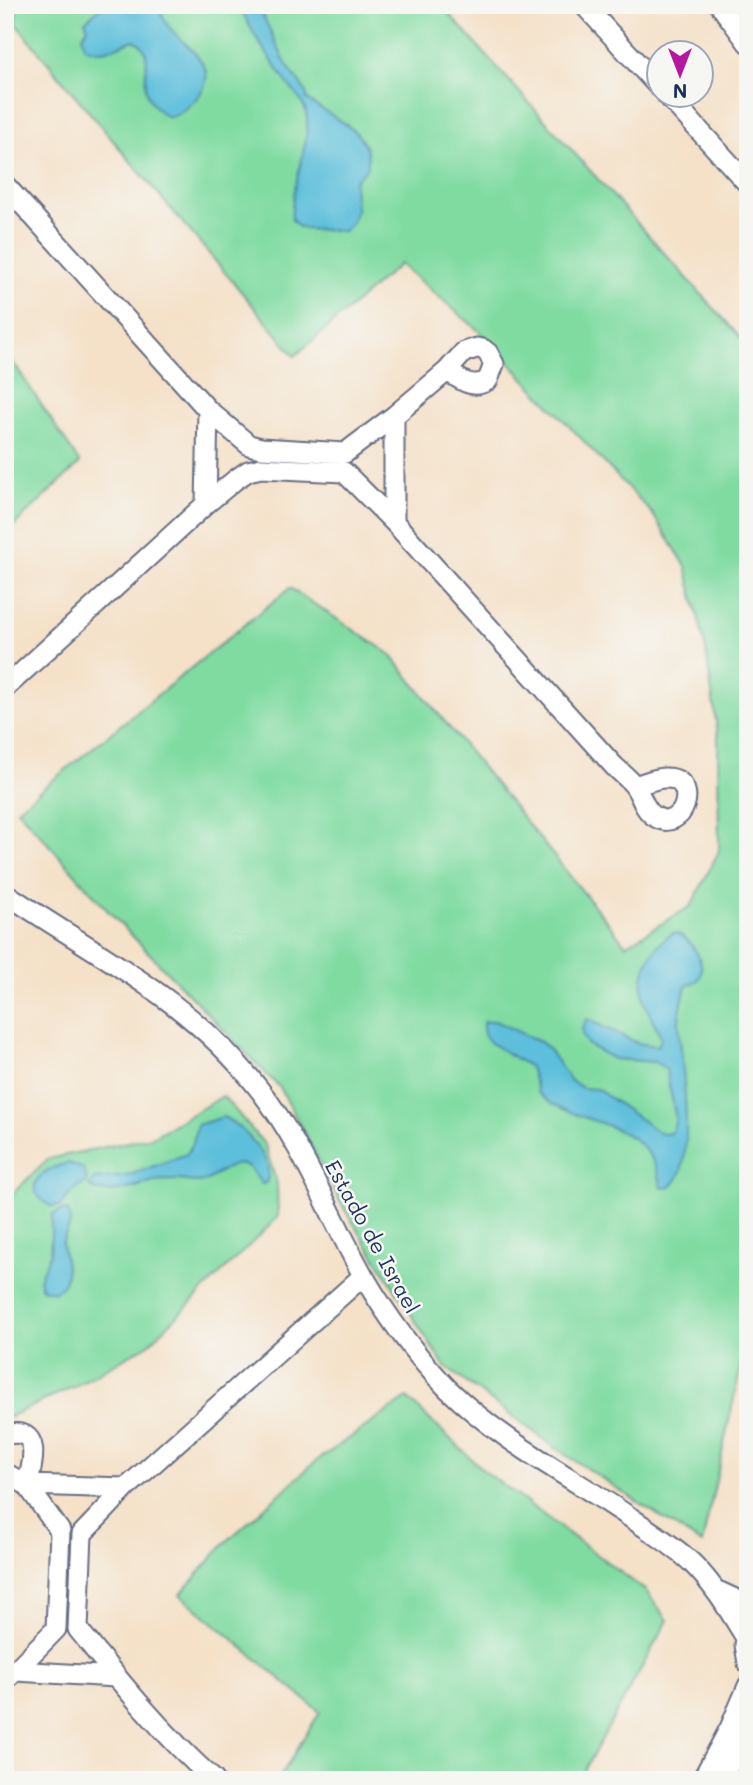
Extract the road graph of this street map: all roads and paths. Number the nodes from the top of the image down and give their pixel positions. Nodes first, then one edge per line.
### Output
1 (584, 5) edge
2 (720, 5) edge
3 (748, 43) edge
4 (644, 70) edge
5 (679, 108) edge
6 (748, 184) edge
7 (5, 185) edge
8 (447, 371) dead end
9 (208, 410) junction
10 (394, 416) junction
11 (261, 448) junction
12 (344, 462) junction
13 (261, 468) junction
14 (206, 504) junction
15 (394, 522) junction
16 (5, 688) edge
17 (635, 786) dead end
18 (5, 893) edge
19 (363, 1276) junction
20 (5, 1435) edge
21 (5, 1473) edge
22 (27, 1485) junction
23 (126, 1488) junction
24 (60, 1531) junction
25 (82, 1534) junction
26 (716, 1590) junction
27 (748, 1605) edge
28 (57, 1629) junction
29 (78, 1629) junction
30 (747, 1634) edge
31 (748, 1663) edge
32 (11, 1676) edge
33 (116, 1678) junction
34 (748, 1686) edge
35 (748, 1734) edge
36 (193, 1772) edge
37 (214, 1780) edge
38 (702, 1780) edge
39 (720, 1780) edge

1 - 4 street
2 - 3 street
5 - 6 street
7 - 9 street
8 - 10 street
9 - 11 street
9 - 14 street
10 - 12 street
10 - 15 street
11 - 12 street
11 - 13 street
12 - 13 street
12 - 15 street
13 - 14 street
14 - 16 street
15 - 17 street
18 - 19 street, Estado de Israel
19 - 23 street
19 - 26 street, Estado de Israel
20 - 22 street
21 - 22 street
22 - 23 street
22 - 24 street
23 - 25 street
24 - 25 street
24 - 28 street
25 - 29 street
26 - 27 street, Estado de Israel
26 - 30 street, Estado de Israel
28 - 29 street
28 - 32 street
29 - 33 street
30 - 31 street
32 - 33 street
33 - 36 street
34 - 38 street
35 - 39 street
36 - 37 street

